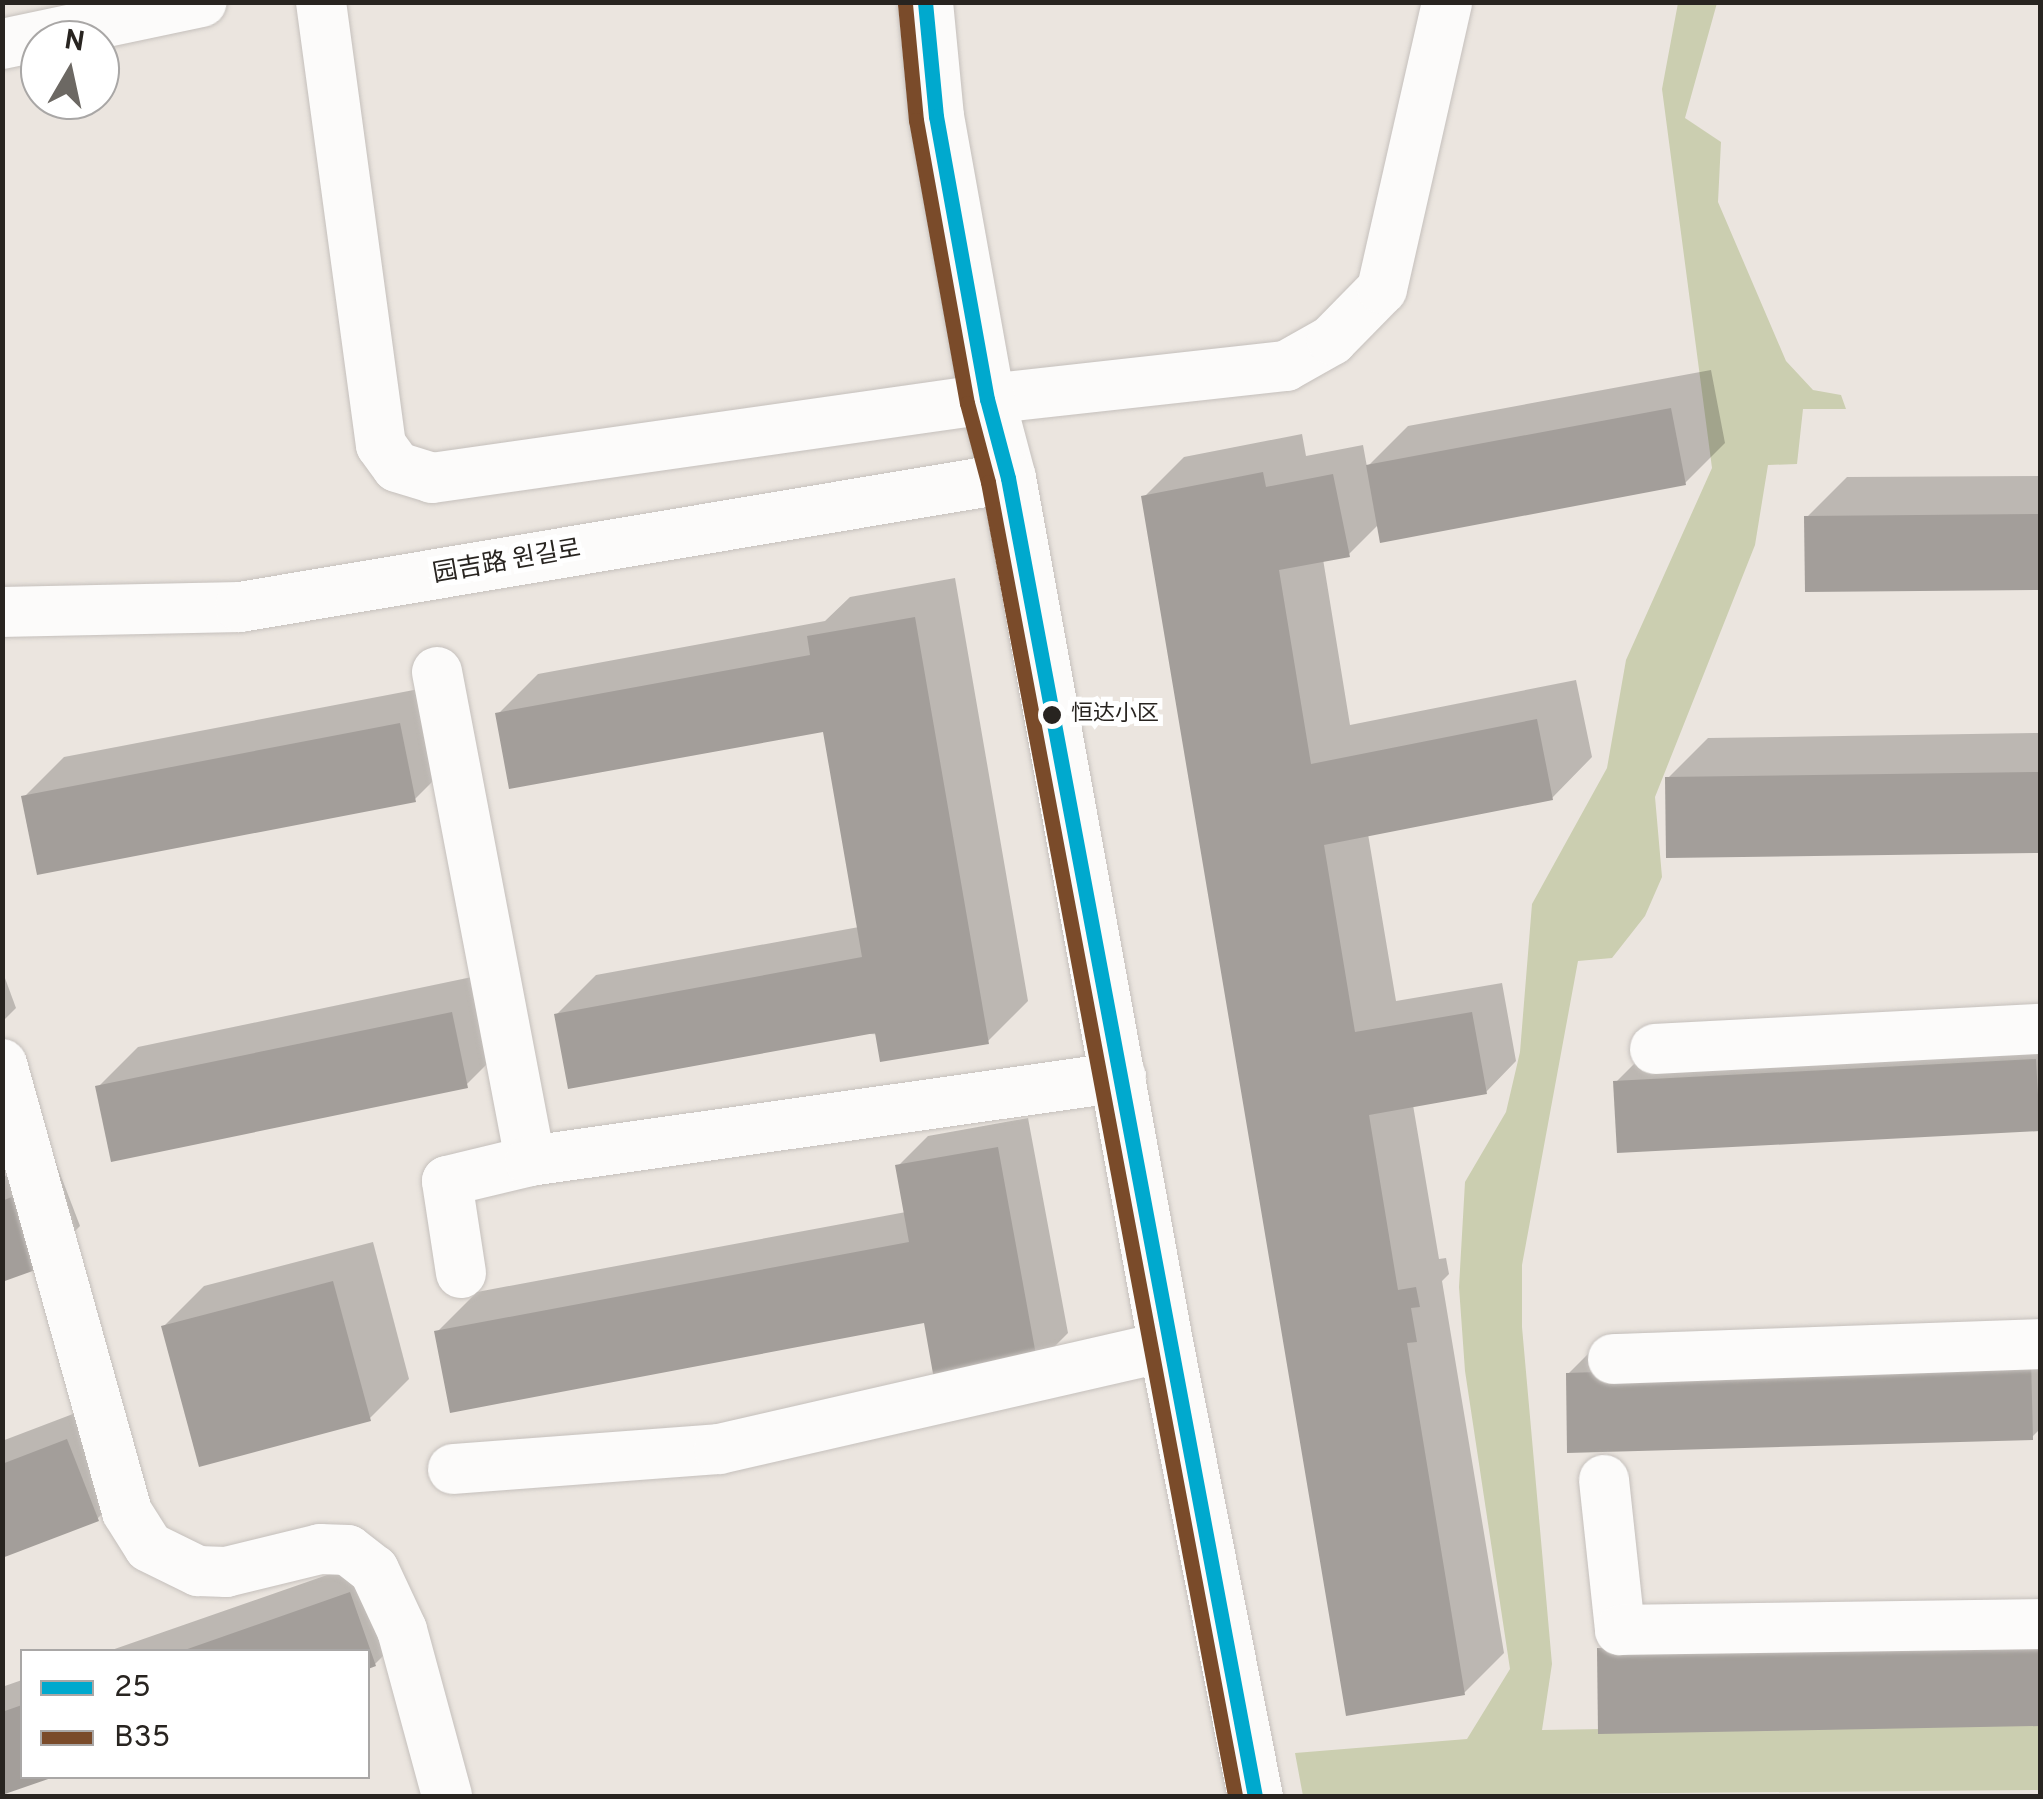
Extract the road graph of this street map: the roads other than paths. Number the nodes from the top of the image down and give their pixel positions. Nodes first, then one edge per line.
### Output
1 (202, 2) edge
2 (321, 2) edge
3 (925, 2) edge
4 (1447, 2) edge
5 (2, 44) edge
6 (987, 399) junction
7 (1008, 478) junction
8 (2, 612) edge
9 (437, 672) dead end
10 (2040, 1029) edge
11 (1655, 1049) dead end
12 (2, 1064) edge
13 (1120, 1077) junction
14 (530, 1161) junction
15 (461, 1273) dead end
16 (2040, 1344) edge
17 (1166, 1347) junction
18 (1614, 1359) dead end
19 (452, 1468) dead end
20 (1604, 1480) dead end
21 (2040, 1624) edge
22 (447, 1796) edge
23 (1256, 1796) edge

1 - 5 street
2 - 6 street
3 - 6 main road
4 - 6 street
6 - 7 main road
7 - 8 street, 园吉路 원길로
7 - 13 main road
9 - 14 street
10 - 11 street
12 - 22 street
13 - 14 street
13 - 17 main road
14 - 15 street
16 - 18 street
17 - 19 street
17 - 23 main road
20 - 21 street

